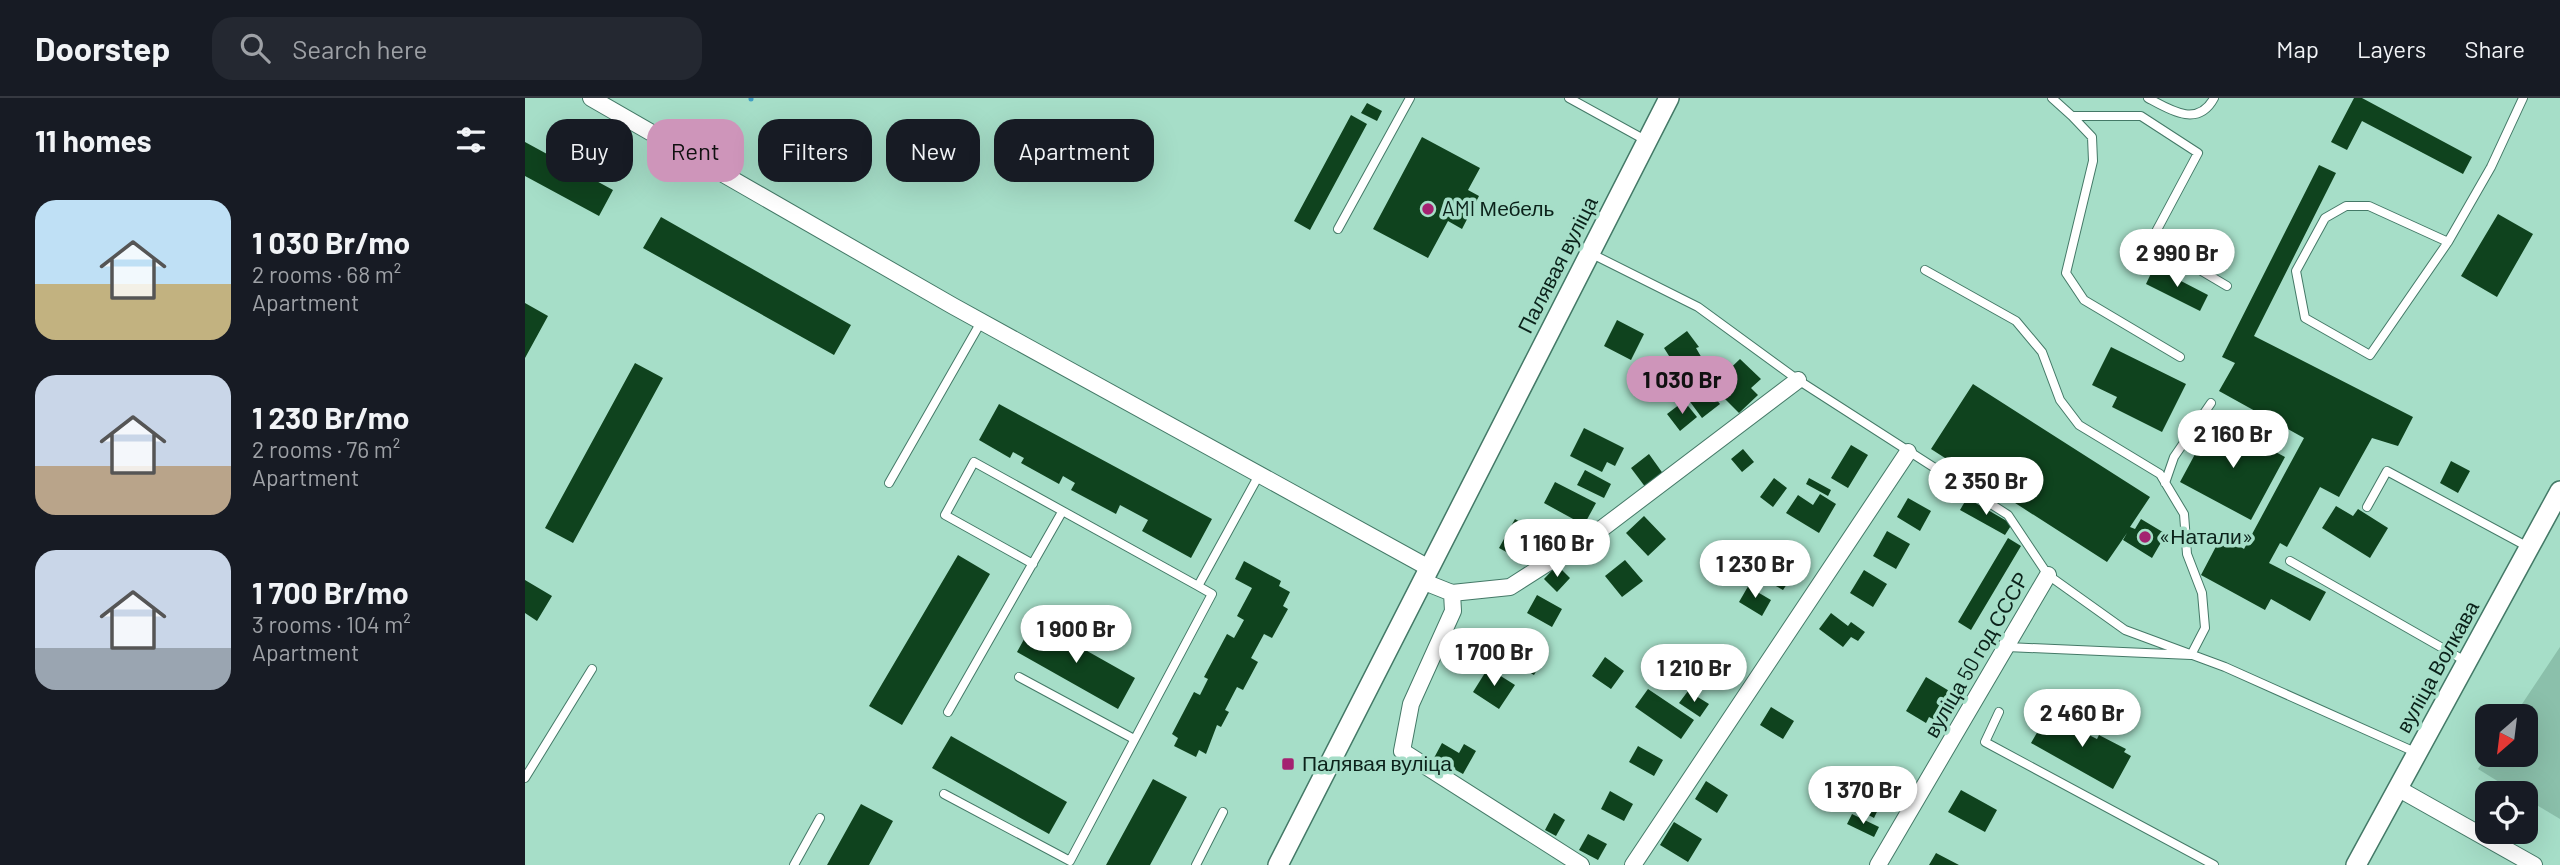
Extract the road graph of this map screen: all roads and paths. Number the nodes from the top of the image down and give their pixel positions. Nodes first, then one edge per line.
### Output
1 (591, 98) edge
2 (1410, 98) edge
3 (1669, 98) edge
4 (2052, 98) edge
5 (2148, 98) edge
6 (2214, 98) edge
7 (2523, 98) edge
8 (1571, 99) edge
9 (2072, 116) junction
10 (1647, 141) junction
11 (1338, 229) dead end
12 (2448, 242) junction
13 (1589, 253) junction
14 (1925, 270) dead end
15 (2227, 286) dead end
16 (981, 322) junction
17 (2180, 357) dead end
18 (1798, 380) junction
19 (2211, 403) dead end
20 (1907, 452) junction
21 (1259, 475) junction
22 (889, 483) dead end
23 (2165, 483) junction
24 (2560, 491) edge
25 (2367, 507) dead end
26 (1062, 512) junction
27 (2529, 548) junction
28 (2290, 561) dead end
29 (1033, 564) junction
30 (1426, 574) junction
31 (2048, 575) junction
32 (1198, 586) junction
33 (1452, 593) junction
34 (2006, 647) junction
35 (2191, 655) junction
36 (2467, 662) junction
37 (592, 669) dead end
38 (1019, 677) dead end
39 (949, 712) dead end
40 (1999, 712) dead end
41 (1134, 739) junction
42 (2417, 753) junction
43 (525, 778) edge
44 (2399, 789) junction
45 (944, 794) dead end
46 (1223, 811) dead end
47 (820, 818) dead end
48 (794, 865) edge
49 (1196, 865) edge
50 (1279, 865) edge
51 (1581, 865) edge
52 (1633, 865) edge
53 (1878, 865) edge
54 (2214, 865) edge
55 (2356, 865) edge
56 (2534, 865) edge

1 - 16 street
2 - 11 lane
3 - 10 street, Палявая вуліца
4 - 9 lane
5 - 6 lane
7 - 12 lane
8 - 10 lane
9 - 15 lane
9 - 17 lane
10 - 13 street, Палявая вуліца
12 - 12 lane
13 - 18 lane
13 - 30 street, Палявая вуліца
14 - 23 lane
16 - 21 street
16 - 22 lane
18 - 20 lane
18 - 33 street
19 - 23 lane
20 - 31 lane
20 - 52 street
21 - 30 street
21 - 32 lane
23 - 35 lane
24 - 27 street, вуліца Волкава
25 - 27 lane
26 - 29 lane
26 - 29 lane
26 - 32 lane
27 - 36 street, вуліца Волкава
28 - 36 lane
29 - 39 lane
30 - 33 street
30 - 50 street, Палявая вуліца
31 - 34 street, вуліца 50 год СССР
31 - 35 lane
32 - 41 lane
33 - 51 street
34 - 35 lane
34 - 53 street, вуліца 50 год СССР
35 - 42 lane
36 - 42 street, вуліца Волкава
37 - 43 lane
38 - 41 lane
40 - 54 lane
41 - 45 lane
42 - 44 street, вуліца Волкава
44 - 55 street, вуліца Волкава
44 - 56 street
46 - 49 lane
47 - 48 lane

